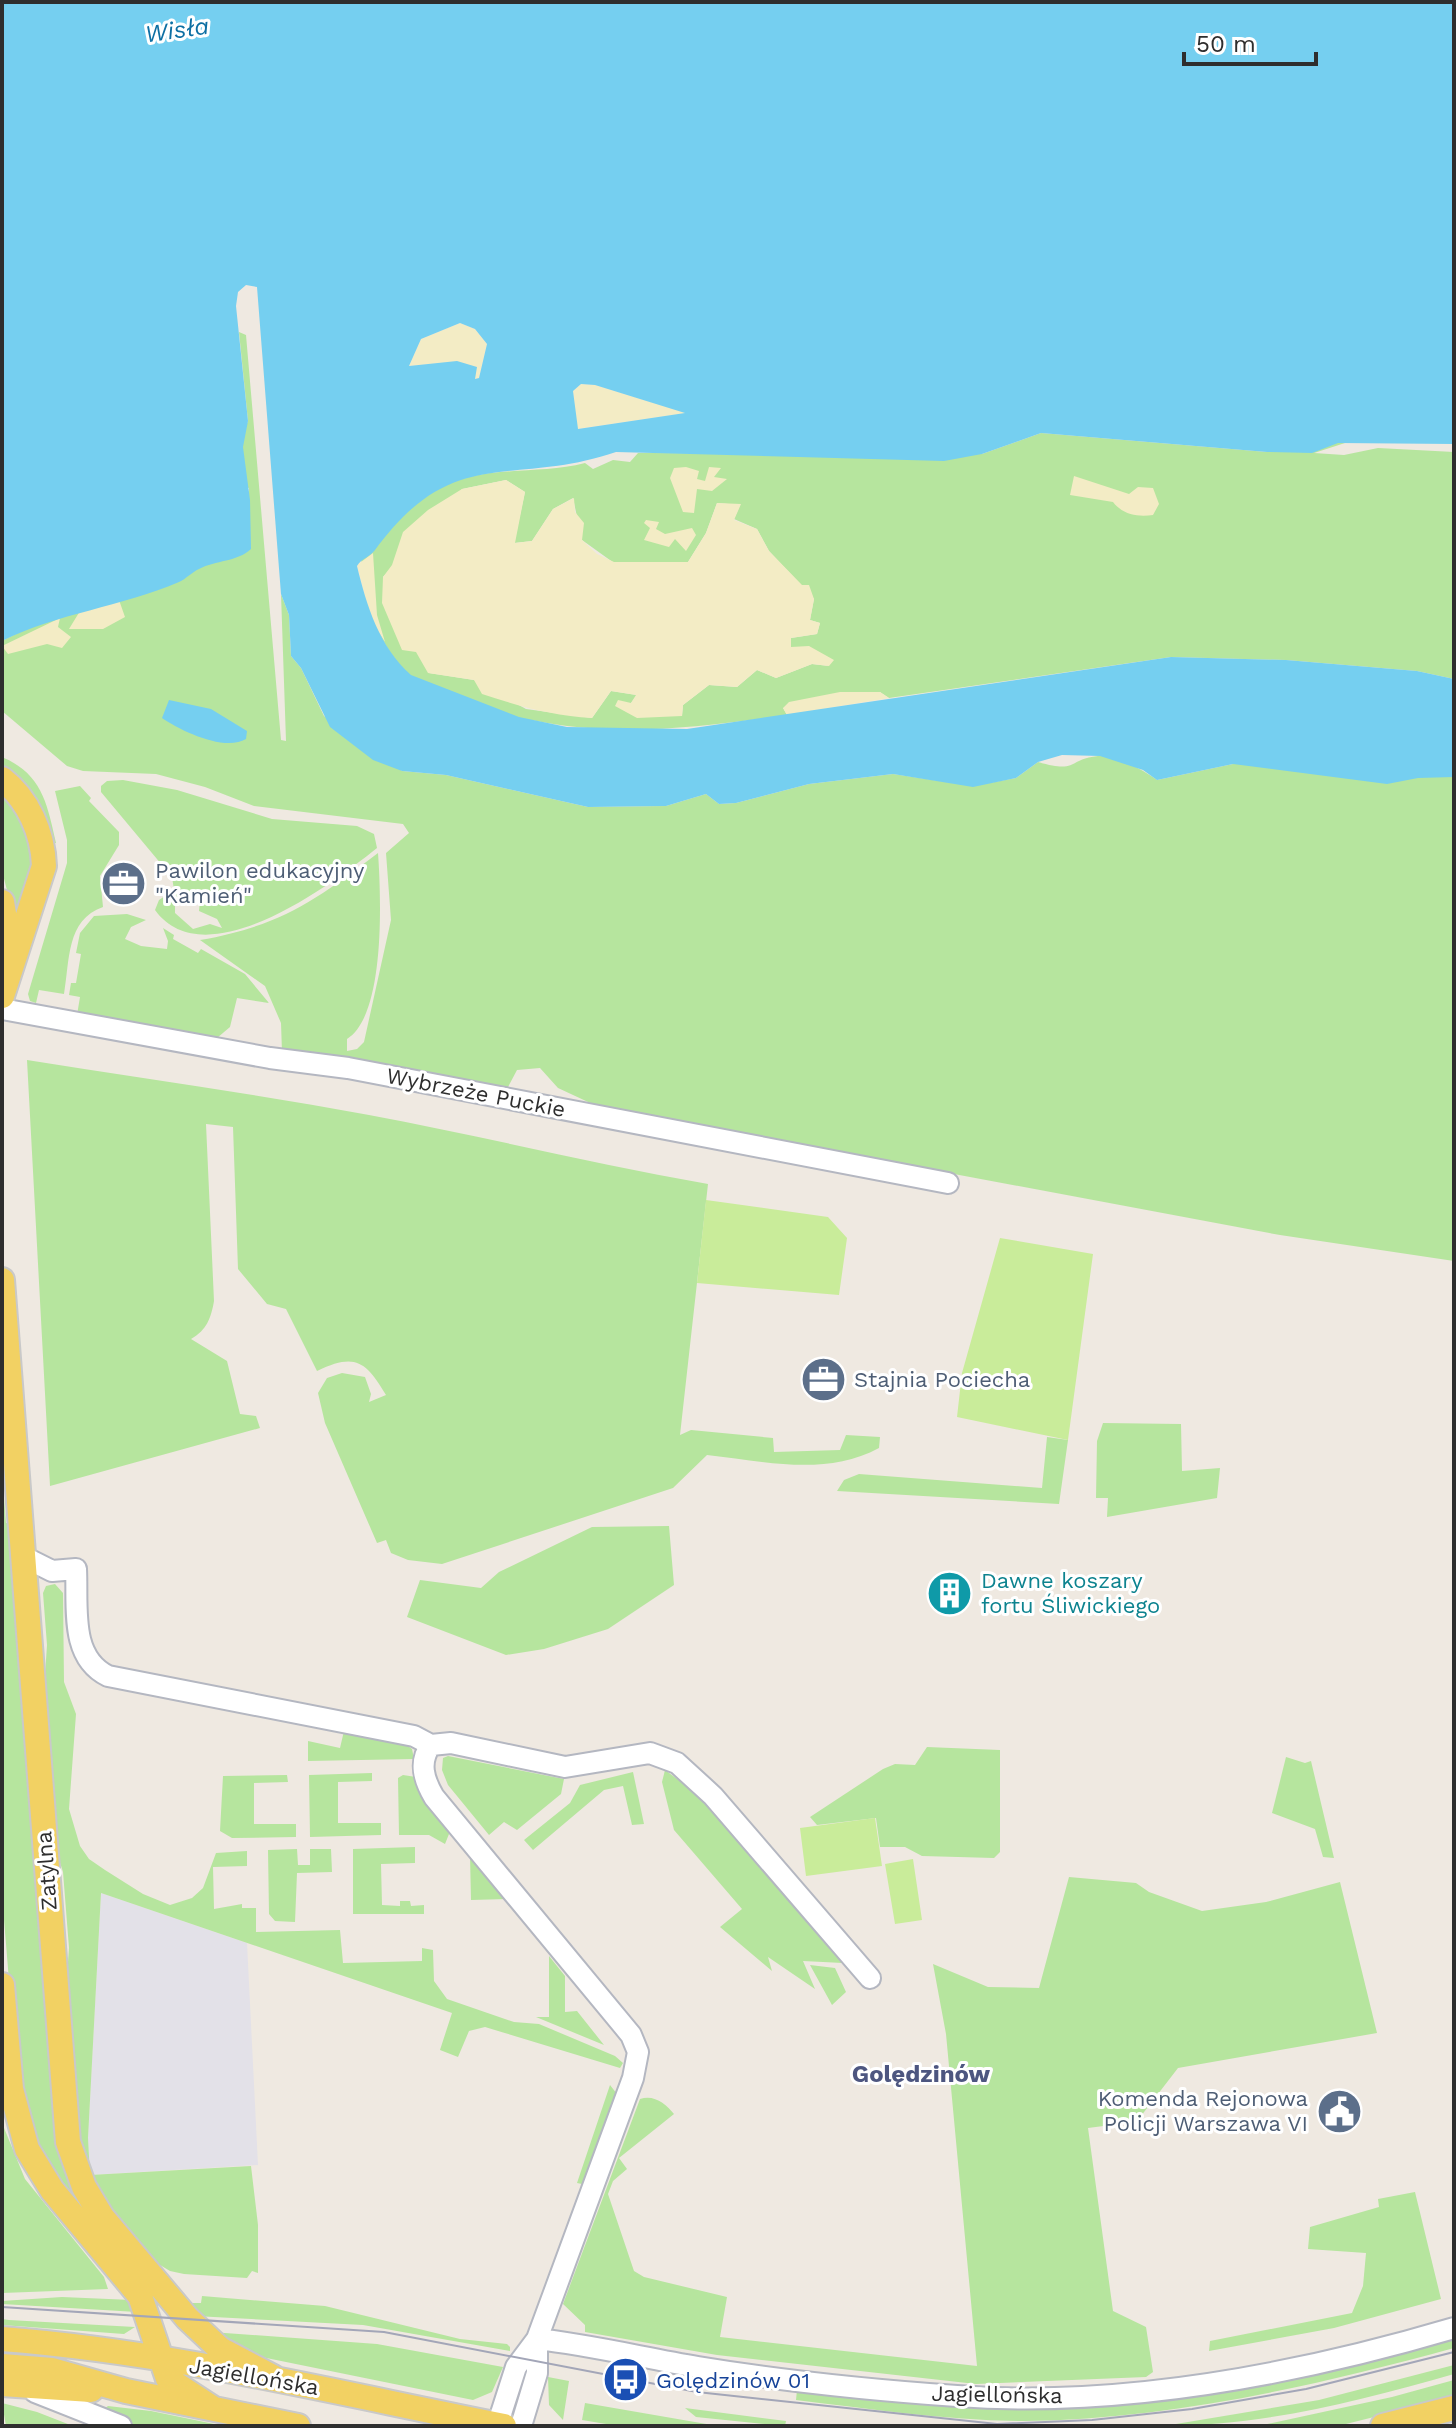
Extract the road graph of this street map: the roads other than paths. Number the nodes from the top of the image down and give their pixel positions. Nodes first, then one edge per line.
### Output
1 (2, 779) edge
2 (2, 902) edge
3 (2, 979) edge
4 (2, 996) edge
5 (2, 1009) edge
6 (948, 1183) dead end
7 (2, 1280) edge
8 (24, 1557) junction
9 (52, 1571) junction
10 (32, 1678) junction
11 (431, 1745) junction
12 (870, 1978) dead end
13 (2, 1985) edge
14 (1454, 2328) edge
15 (2, 2339) edge
16 (537, 2339) junction
17 (158, 2358) junction
18 (273, 2377) junction
19 (4, 2378) edge
20 (211, 2407) junction
21 (1454, 2408) edge
22 (121, 2426) edge
23 (298, 2426) edge
24 (504, 2426) edge
25 (1383, 2426) edge

1 - 4 main road
2 - 3 main road
5 - 6 street, Wybrzeże Puckie
7 - 8 main road, Zatylna
8 - 9 street
8 - 10 main road, Zatylna
9 - 10 street
9 - 11 street
10 - 18 main road, Zatylna
11 - 12 street
11 - 16 street
13 - 17 main road
14 - 16 street, Jagiellońska
15 - 17 main road, Jagiellońska
16 - 24 street
17 - 18 main road, Jagiellońska
17 - 20 main road
18 - 24 main road, Jagiellońska
19 - 20 main road, Jagiellońska
19 - 22 street
20 - 23 main road, Jagiellońska
21 - 25 main road

